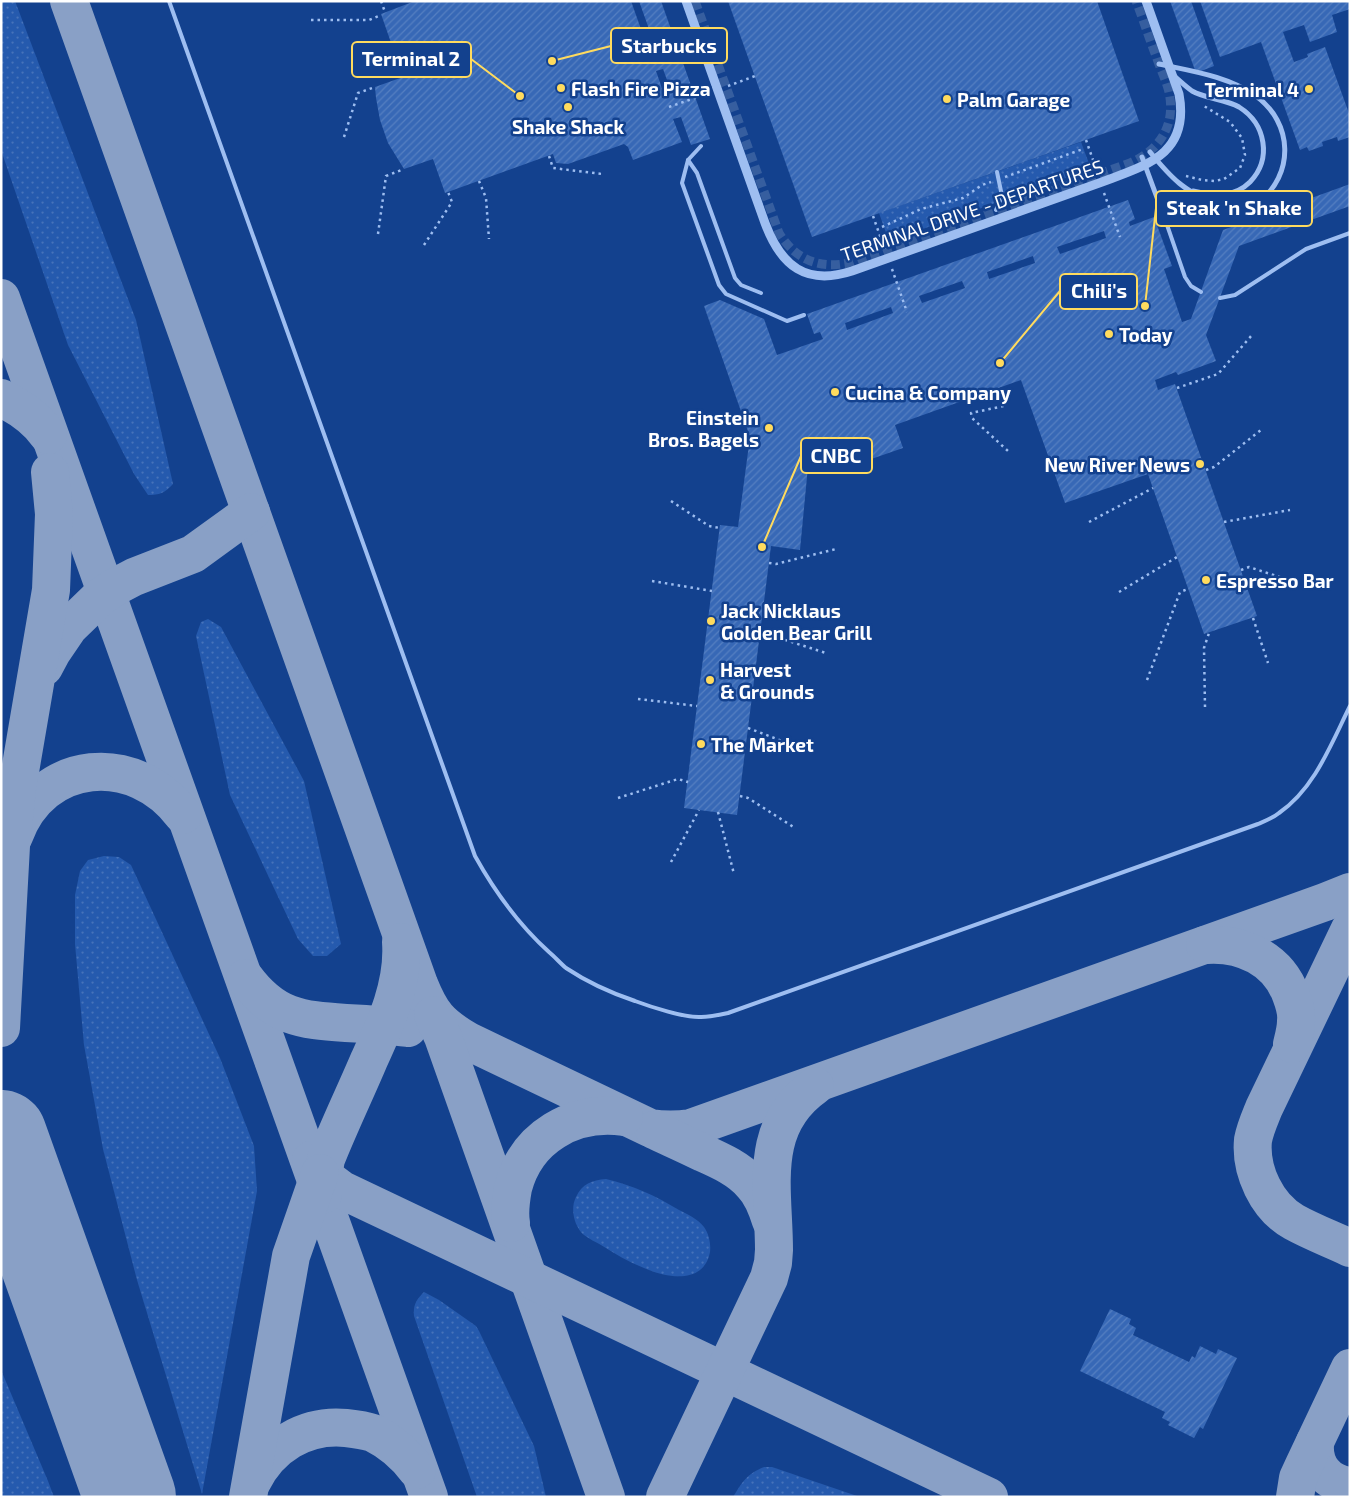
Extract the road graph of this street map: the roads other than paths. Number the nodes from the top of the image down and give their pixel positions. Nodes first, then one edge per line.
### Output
1 (169, 1) edge
2 (686, 1) edge
3 (1146, 1) edge
4 (701, 146) dead end
5 (1150, 152) dead end
6 (1142, 157) dead end
7 (688, 160) junction
8 (997, 172) dead end
9 (1190, 191) junction
10 (1211, 205) junction
11 (996, 210) dead end
12 (1166, 222) junction
13 (1350, 233) edge
14 (1200, 292) dead end
15 (761, 293) dead end
16 (1220, 298) dead end
17 (804, 315) dead end
18 (1350, 706) edge

1 - 18 lane
2 - 3 street, TERMINAL DRIVE - DEPARTURES, bridge
4 - 7 lane
5 - 9 street
6 - 12 street
7 - 15 lane
7 - 17 lane
8 - 11 lane
9 - 10 street
9 - 10 street
10 - 12 street
12 - 14 lane
13 - 16 lane

